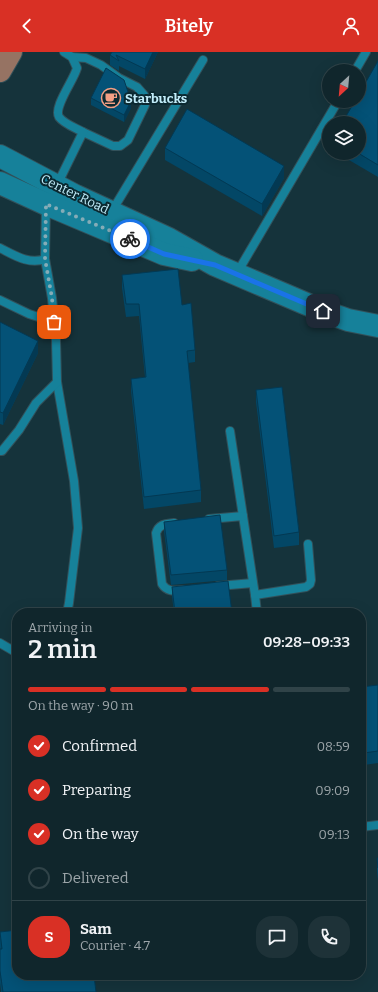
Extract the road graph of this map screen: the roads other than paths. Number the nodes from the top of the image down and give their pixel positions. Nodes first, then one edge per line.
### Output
1 (11, 52) edge
2 (64, 52) edge
3 (366, 52) edge
4 (72, 57) junction
5 (203, 60) dead end
6 (359, 64) edge
7 (0, 71) edge
8 (334, 108) edge
9 (83, 132) junction
10 (0, 156) edge
11 (0, 183) edge
12 (57, 185) junction
13 (46, 204) junction
14 (111, 212) junction
15 (0, 248) edge
16 (45, 259) junction
17 (215, 265) junction
18 (236, 274) junction
19 (0, 300) edge
20 (54, 322) junction
21 (378, 326) edge
22 (57, 382) junction
23 (230, 431) dead end
24 (0, 451) edge
25 (243, 516) junction
26 (199, 521) edge
27 (184, 522) edge
28 (308, 544) dead end
29 (253, 583) junction
30 (209, 587) edge
31 (194, 589) edge
32 (255, 595) junction
33 (68, 608) edge
34 (256, 608) edge
35 (0, 643) edge
36 (12, 650) edge
37 (378, 824) edge
38 (366, 826) edge

1 - 7 main road
2 - 4 lane
3 - 6 lane
4 - 9 lane
4 - 9 lane
5 - 14 lane
8 - 18 lane
9 - 12 lane
10 - 12 street, Center Road
11 - 13 street, Center Road
12 - 14 street, Center Road
13 - 16 lane
13 - 17 street, Center Road
14 - 17 street, Center Road
15 - 16 lane
16 - 20 lane
17 - 18 street, Center Road
18 - 21 street, Center Road
19 - 20 lane
20 - 22 lane
22 - 24 lane
22 - 33 lane
23 - 25 lane
25 - 26 lane
25 - 29 lane
27 - 31 lane
28 - 32 lane
29 - 30 lane
29 - 32 lane
32 - 34 lane
35 - 36 lane
37 - 38 lane

